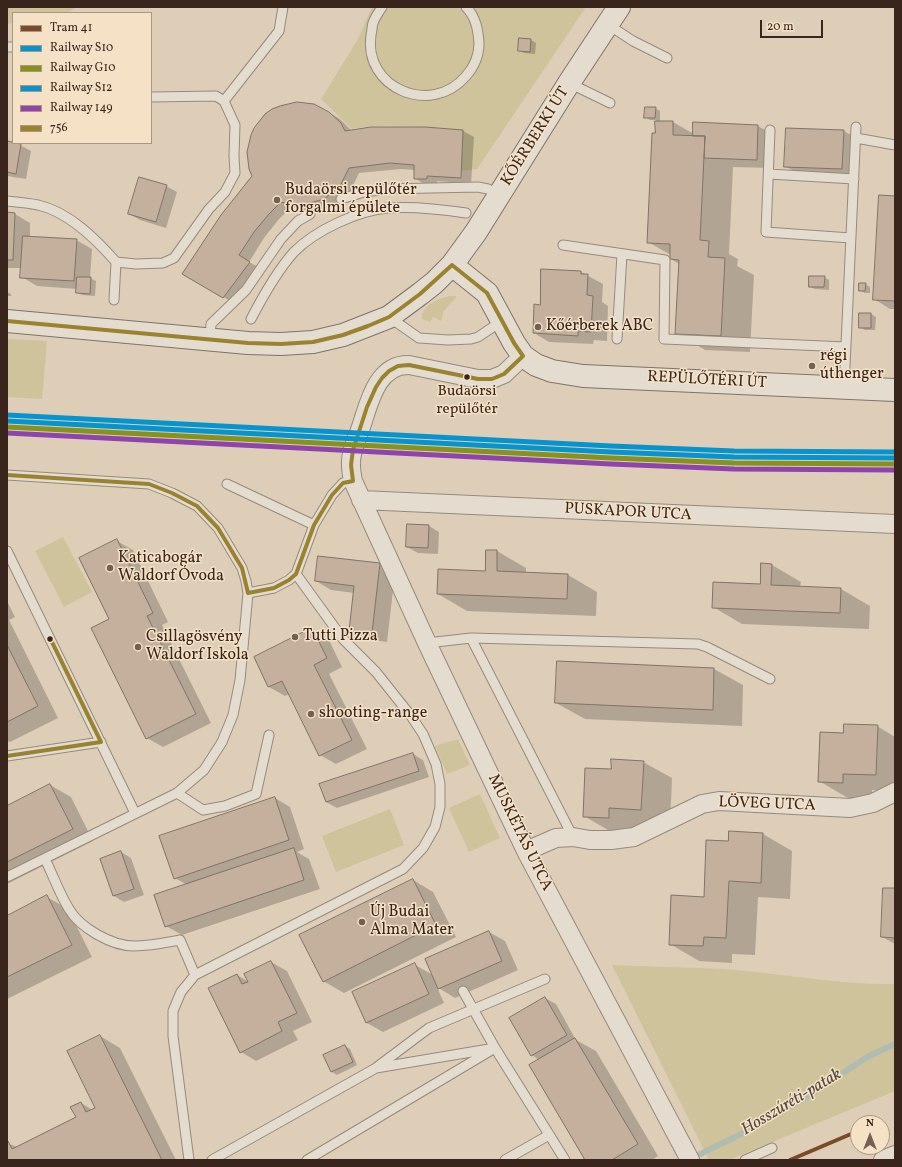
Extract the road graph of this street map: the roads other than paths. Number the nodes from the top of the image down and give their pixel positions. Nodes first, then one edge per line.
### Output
1 (283, 7) edge
2 (382, 7) edge
3 (466, 7) edge
4 (613, 16) edge
5 (667, 58) dead end
6 (569, 83) junction
7 (152, 97) edge
8 (224, 101) junction
9 (610, 103) dead end
10 (856, 127) dead end
11 (770, 130) dead end
12 (856, 138) junction
13 (895, 145) edge
14 (769, 174) junction
15 (854, 179) junction
16 (500, 196) junction
17 (341, 199) dead end
18 (7, 201) edge
19 (466, 213) dead end
20 (310, 214) dead end
21 (851, 238) junction
22 (563, 245) dead end
23 (622, 254) junction
24 (116, 262) junction
25 (452, 265) junction
26 (114, 300) dead end
27 (251, 318) dead end
28 (389, 318) junction
29 (7, 321) edge
30 (502, 321) junction
31 (210, 339) junction
32 (617, 339) dead end
33 (846, 347) junction
34 (523, 356) junction
35 (844, 388) junction
36 (895, 390) edge
37 (7, 474) edge
38 (353, 480) junction
39 (227, 484) dead end
40 (361, 500) junction
41 (895, 524) edge
42 (314, 526) junction
43 (7, 551) edge
44 (296, 574) junction
45 (248, 593) junction
46 (471, 638) junction
47 (428, 643) junction
48 (770, 679) dead end
49 (269, 735) dead end
50 (101, 742) junction
51 (7, 756) edge
52 (895, 792) edge
53 (177, 793) junction
54 (135, 813) junction
55 (573, 837) junction
56 (526, 851) junction
57 (45, 859) junction
58 (7, 877) edge
59 (195, 975) junction
60 (545, 980) dead end
61 (463, 991) dead end
62 (473, 1010) junction
63 (495, 1048) junction
64 (376, 1068) junction
65 (550, 1135) junction
66 (772, 1148) dead end
67 (895, 1154) edge
68 (189, 1160) edge
69 (212, 1160) edge
70 (306, 1160) edge
71 (505, 1160) edge
72 (565, 1160) edge
73 (690, 1160) edge
74 (745, 1160) edge
75 (883, 1160) edge

1 - 8 lane
2 - 3 lane
4 - 5 lane
4 - 6 street, KŐÉRBERKI ÚT
6 - 9 lane
6 - 16 street, KŐÉRBERKI ÚT
7 - 8 lane
8 - 24 lane
10 - 12 lane
11 - 14 lane
12 - 13 lane
12 - 15 lane
14 - 15 lane
14 - 21 lane
15 - 21 lane
16 - 17 lane
16 - 25 street, KŐÉRBERKI ÚT
18 - 24 lane
19 - 27 lane
20 - 31 lane
21 - 33 lane
22 - 23 lane
23 - 32 lane
23 - 33 lane
24 - 26 lane
25 - 28 street
25 - 30 street, REPÜLŐTÉRI ÚT
28 - 30 lane
28 - 31 street
29 - 31 street
30 - 34 street, REPÜLŐTÉRI ÚT
33 - 35 lane
34 - 35 street, REPÜLŐTÉRI ÚT
34 - 38 street
35 - 36 street, REPÜLŐTÉRI ÚT
37 - 45 lane
38 - 40 street
38 - 42 lane
39 - 42 lane
40 - 41 street, PUSKAPOR UTCA
40 - 47 street, MUSKÉTÁS UTCA
42 - 44 lane
43 - 50 lane
44 - 45 lane
44 - 59 lane
45 - 53 lane
46 - 47 lane
46 - 48 lane
46 - 55 lane
47 - 56 street, MUSKÉTÁS UTCA
49 - 53 lane
50 - 51 lane
50 - 54 lane
52 - 55 street, LÖVEG UTCA
53 - 54 lane
54 - 57 lane
55 - 56 street, LÖVEG UTCA
56 - 73 street, MUSKÉTÁS UTCA
57 - 58 lane
57 - 59 lane
59 - 68 lane
60 - 62 lane
61 - 62 lane
62 - 63 lane
62 - 64 lane
63 - 64 lane
63 - 65 lane
63 - 70 lane
64 - 69 lane
65 - 71 lane
65 - 72 lane
66 - 74 lane
67 - 75 street

